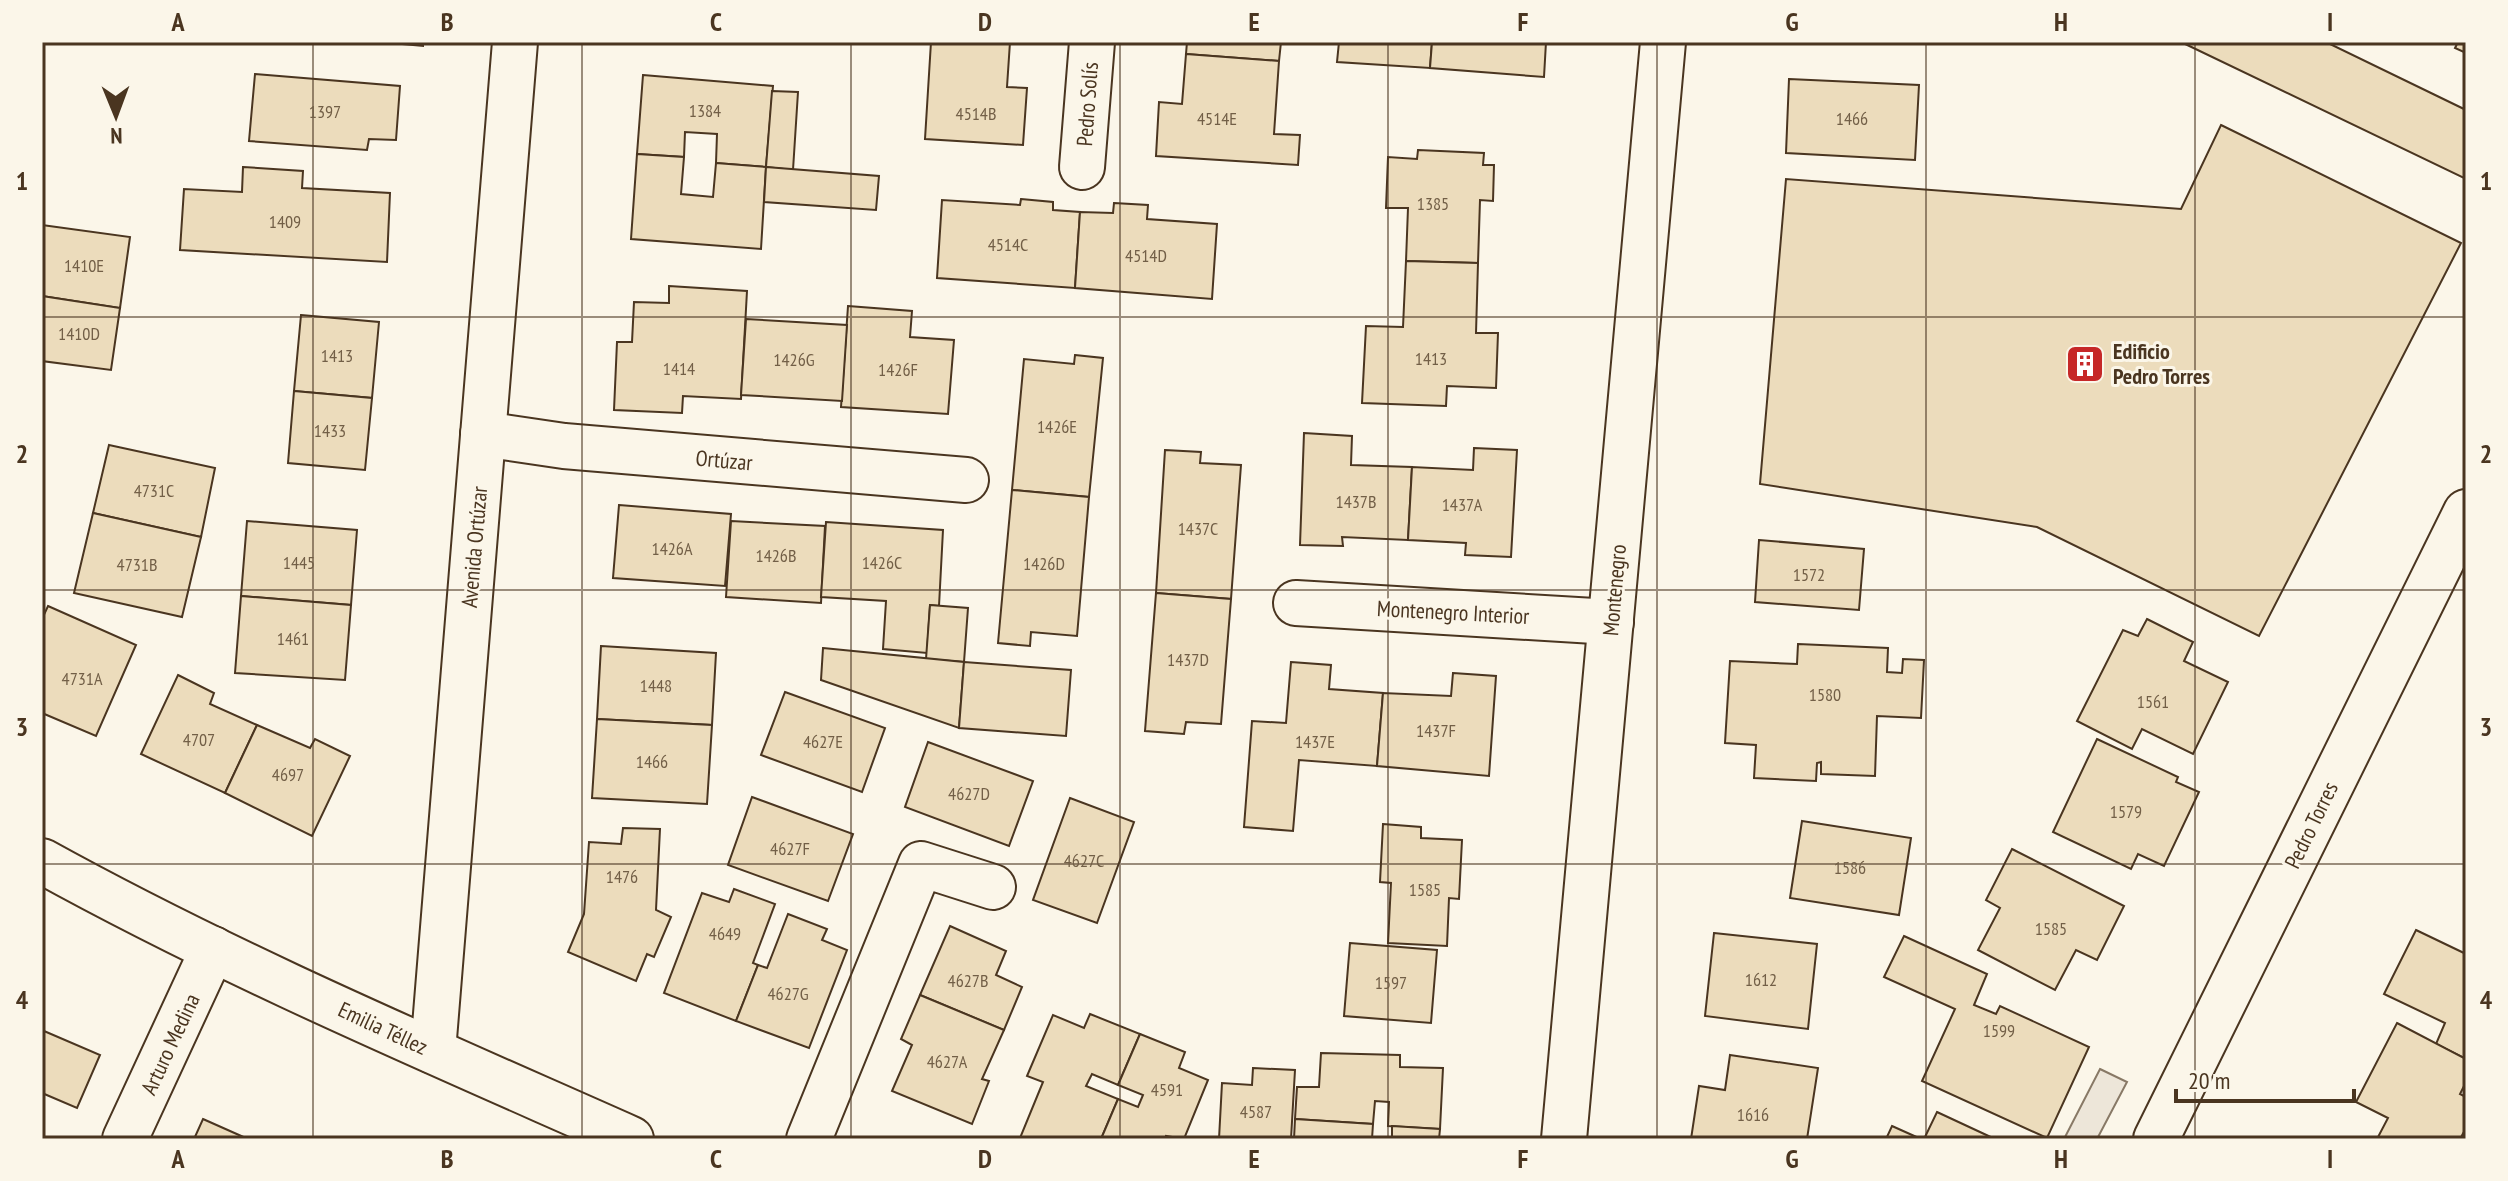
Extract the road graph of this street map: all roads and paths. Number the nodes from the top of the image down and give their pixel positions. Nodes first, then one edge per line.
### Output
1 (515, 42) edge
2 (1092, 42) edge
3 (1663, 42) edge
4 (1082, 167) dead end
5 (483, 434) junction
6 (966, 480) dead end
7 (2466, 512) edge
8 (1296, 603) dead end
9 (1611, 622) junction
10 (42, 861) edge
11 (42, 885) edge
12 (993, 887) dead end
13 (137, 913) junction
14 (213, 949) junction
15 (433, 1051) junction
16 (125, 1139) edge
17 (631, 1139) edge
18 (809, 1139) edge
19 (1564, 1139) edge
20 (2156, 1139) edge

1 - 5 street, Avenida Ortúzar
2 - 4 street, Pedro Solís
3 - 9 street, Montenegro
5 - 6 street, Ortúzar
5 - 15 street, Avenida Ortúzar
7 - 20 street, Pedro Torres
8 - 9 street, Montenegro Interior
9 - 19 street, Montenegro
10 - 13 street, Emilia Téllez
11 - 13 street, Emilia Téllez
12 - 18 street
13 - 14 street, Emilia Téllez
14 - 15 street, Emilia Téllez
14 - 16 street, Arturo Medina
15 - 17 street, Emilia Téllez

